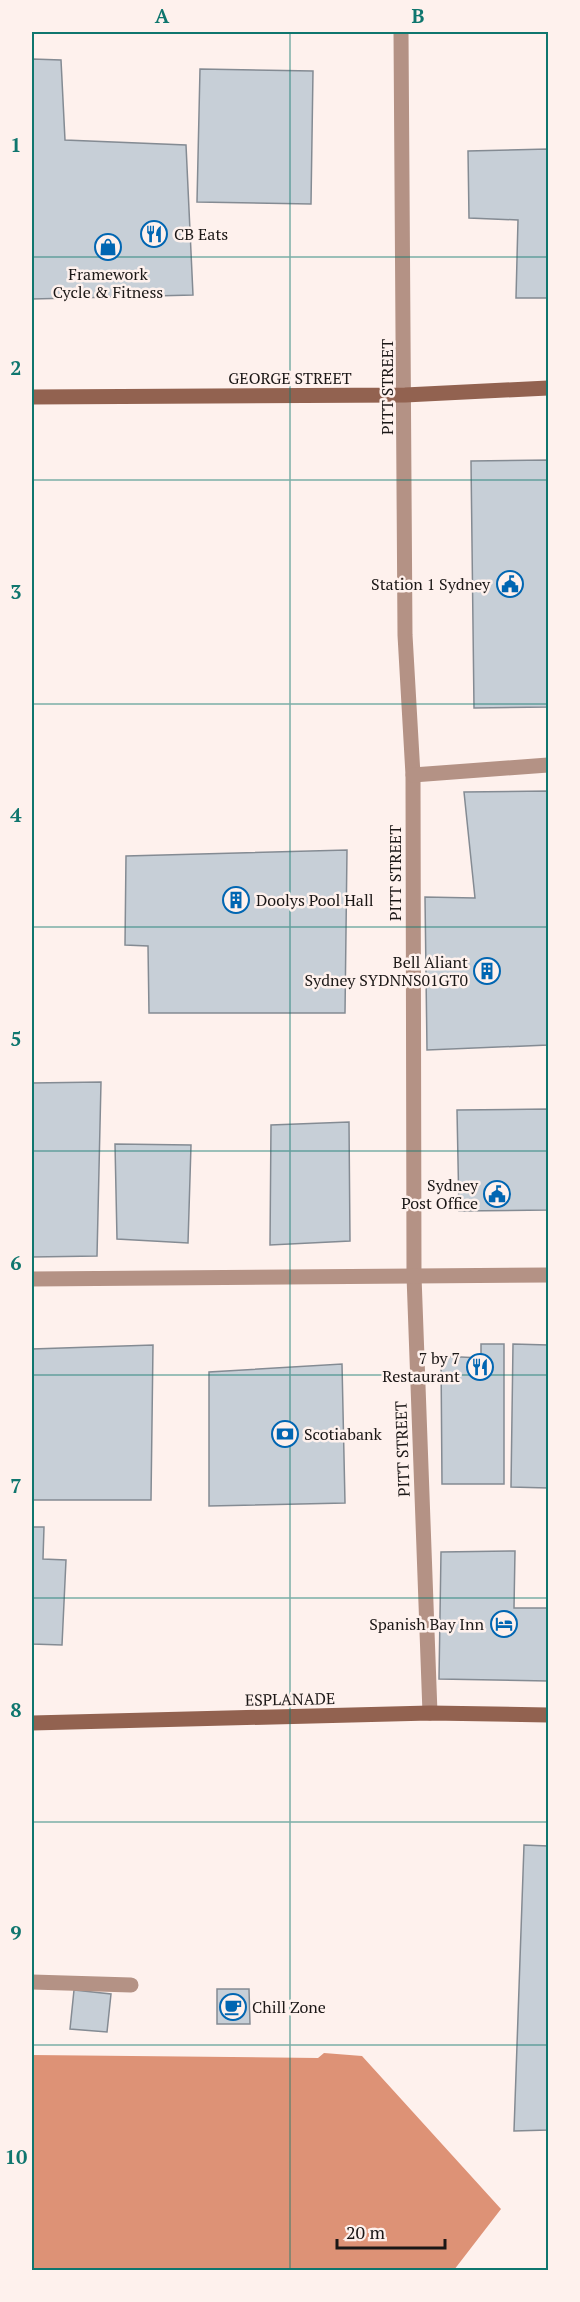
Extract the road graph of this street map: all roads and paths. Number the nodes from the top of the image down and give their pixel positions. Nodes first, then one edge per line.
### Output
1 (401, 32) edge
2 (549, 388) edge
3 (405, 395) junction
4 (32, 397) edge
5 (549, 765) edge
6 (412, 775) junction
7 (549, 1275) edge
8 (414, 1276) junction
9 (32, 1279) edge
10 (430, 1713) junction
11 (549, 1715) edge
12 (32, 1723) edge
13 (32, 1982) edge
14 (131, 1985) dead end

1 - 3 street, PITT STREET
2 - 3 main road, GEORGE STREET
3 - 4 main road, GEORGE STREET
3 - 6 street, PITT STREET
5 - 6 street
6 - 8 street, PITT STREET
7 - 8 street
8 - 9 street
8 - 10 street, PITT STREET
10 - 11 main road, ESPLANADE
10 - 12 main road, ESPLANADE
13 - 14 street

